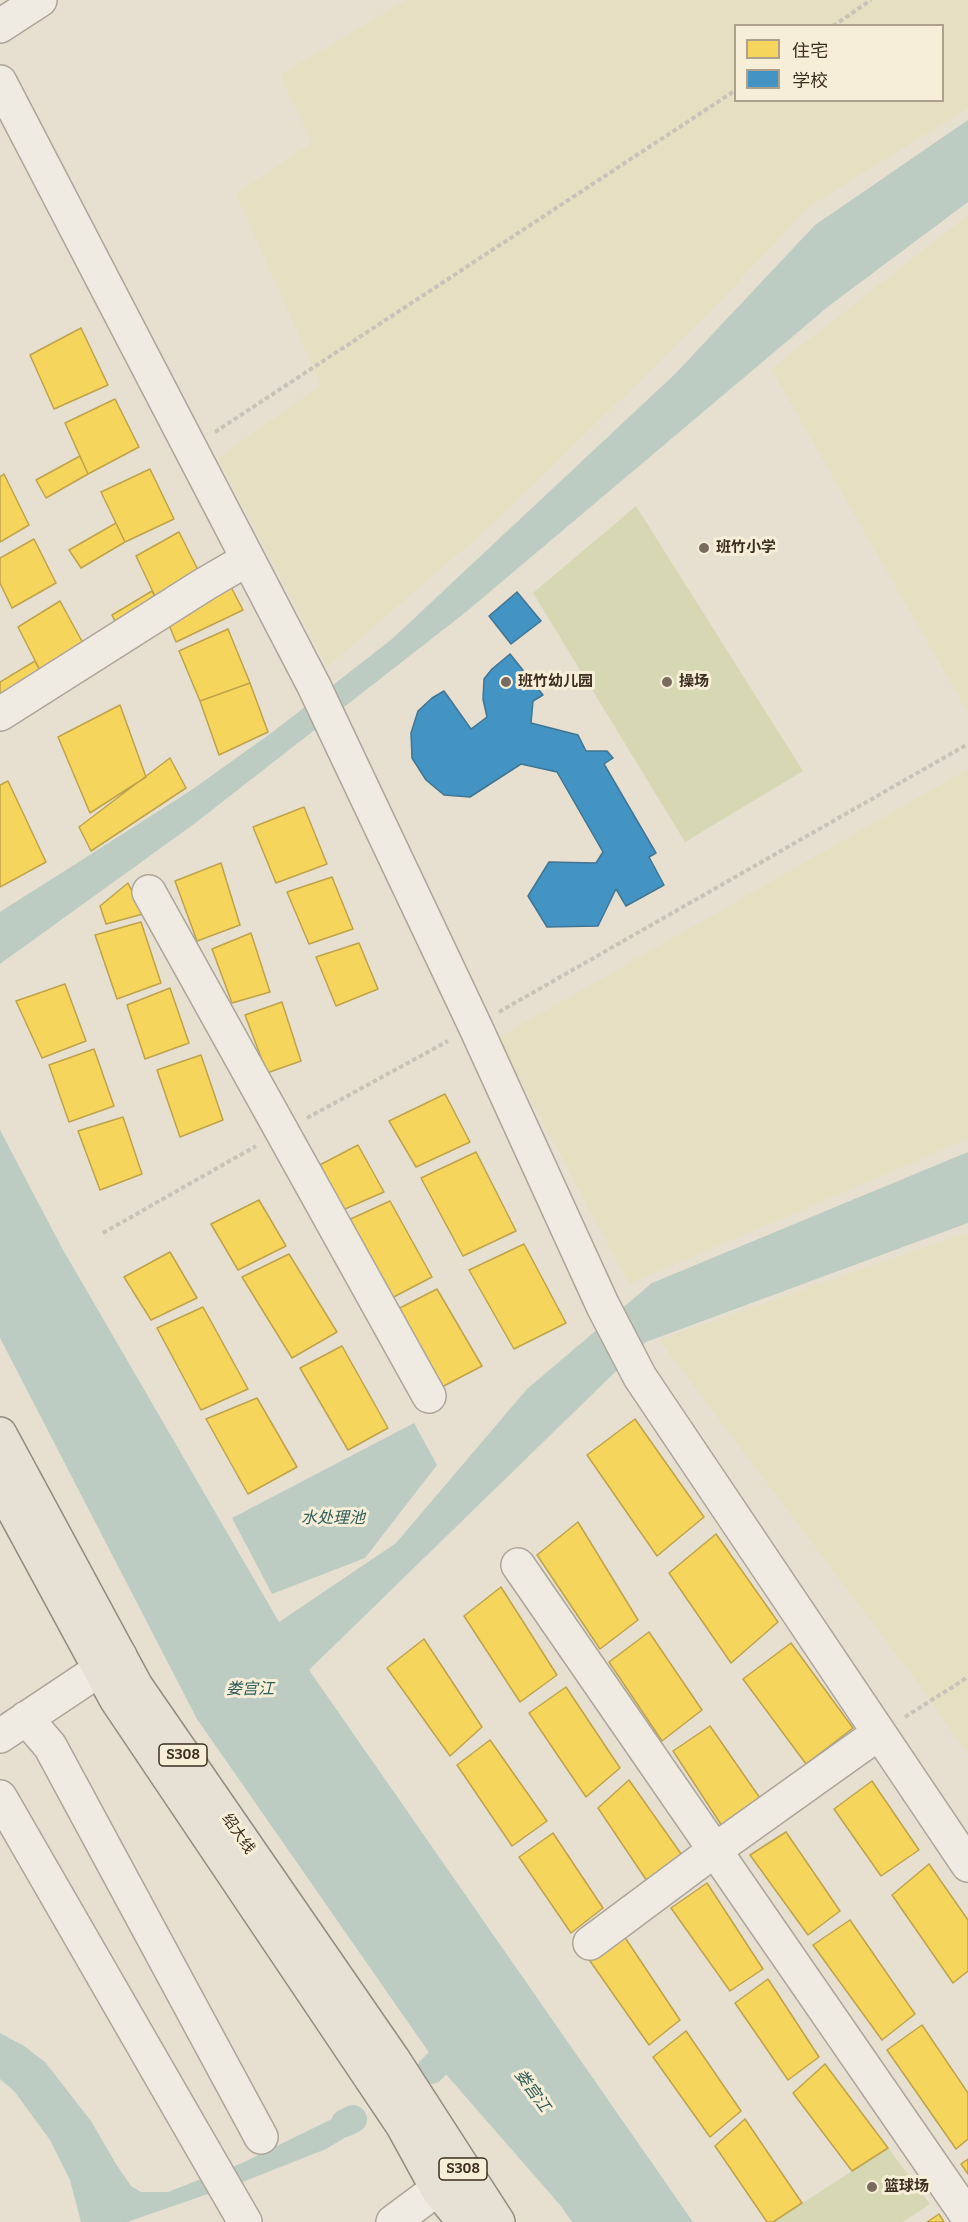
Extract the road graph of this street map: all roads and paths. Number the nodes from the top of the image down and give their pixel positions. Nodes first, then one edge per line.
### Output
1 (39, 0) edge
2 (871, 0) edge
3 (835, 24) edge
4 (0, 26) edge
5 (0, 82) edge
6 (734, 91) edge
7 (189, 448) junction
8 (248, 560) junction
9 (0, 714) edge
10 (968, 744) edge
11 (149, 891) dead end
12 (475, 1026) junction
13 (282, 1131) junction
14 (103, 1233) dead end
15 (429, 1396) dead end
16 (0, 1434) edge
17 (0, 1485) edge
18 (518, 1565) dead end
19 (110, 1663) junction
20 (968, 1677) edge
21 (13, 1727) edge
22 (879, 1733) junction
23 (0, 1797) edge
24 (715, 1850) junction
25 (968, 1864) edge
26 (590, 1943) dead end
27 (261, 2136) dead end
28 (451, 2180) junction
29 (239, 2209) edge
30 (968, 2217) edge
31 (393, 2222) edge
32 (464, 2222) edge
33 (498, 2222) edge

1 - 4 street
2 - 3 path
5 - 7 street
6 - 7 path
7 - 8 street
8 - 9 street
8 - 12 street
10 - 12 path
11 - 13 street
12 - 13 path
12 - 22 street
13 - 14 path
13 - 15 street
16 - 19 main road, 绍大线 / S308
17 - 19 main road, 绍大线 / S308
18 - 24 street
19 - 21 street
19 - 28 main road, 绍大线 / S308
20 - 22 path
21 - 27 street
22 - 24 street
22 - 25 street
23 - 29 street
24 - 26 street
24 - 30 street
28 - 31 street
28 - 32 main road, 绍大线 / S308
28 - 33 main road, 绍大线 / S308

